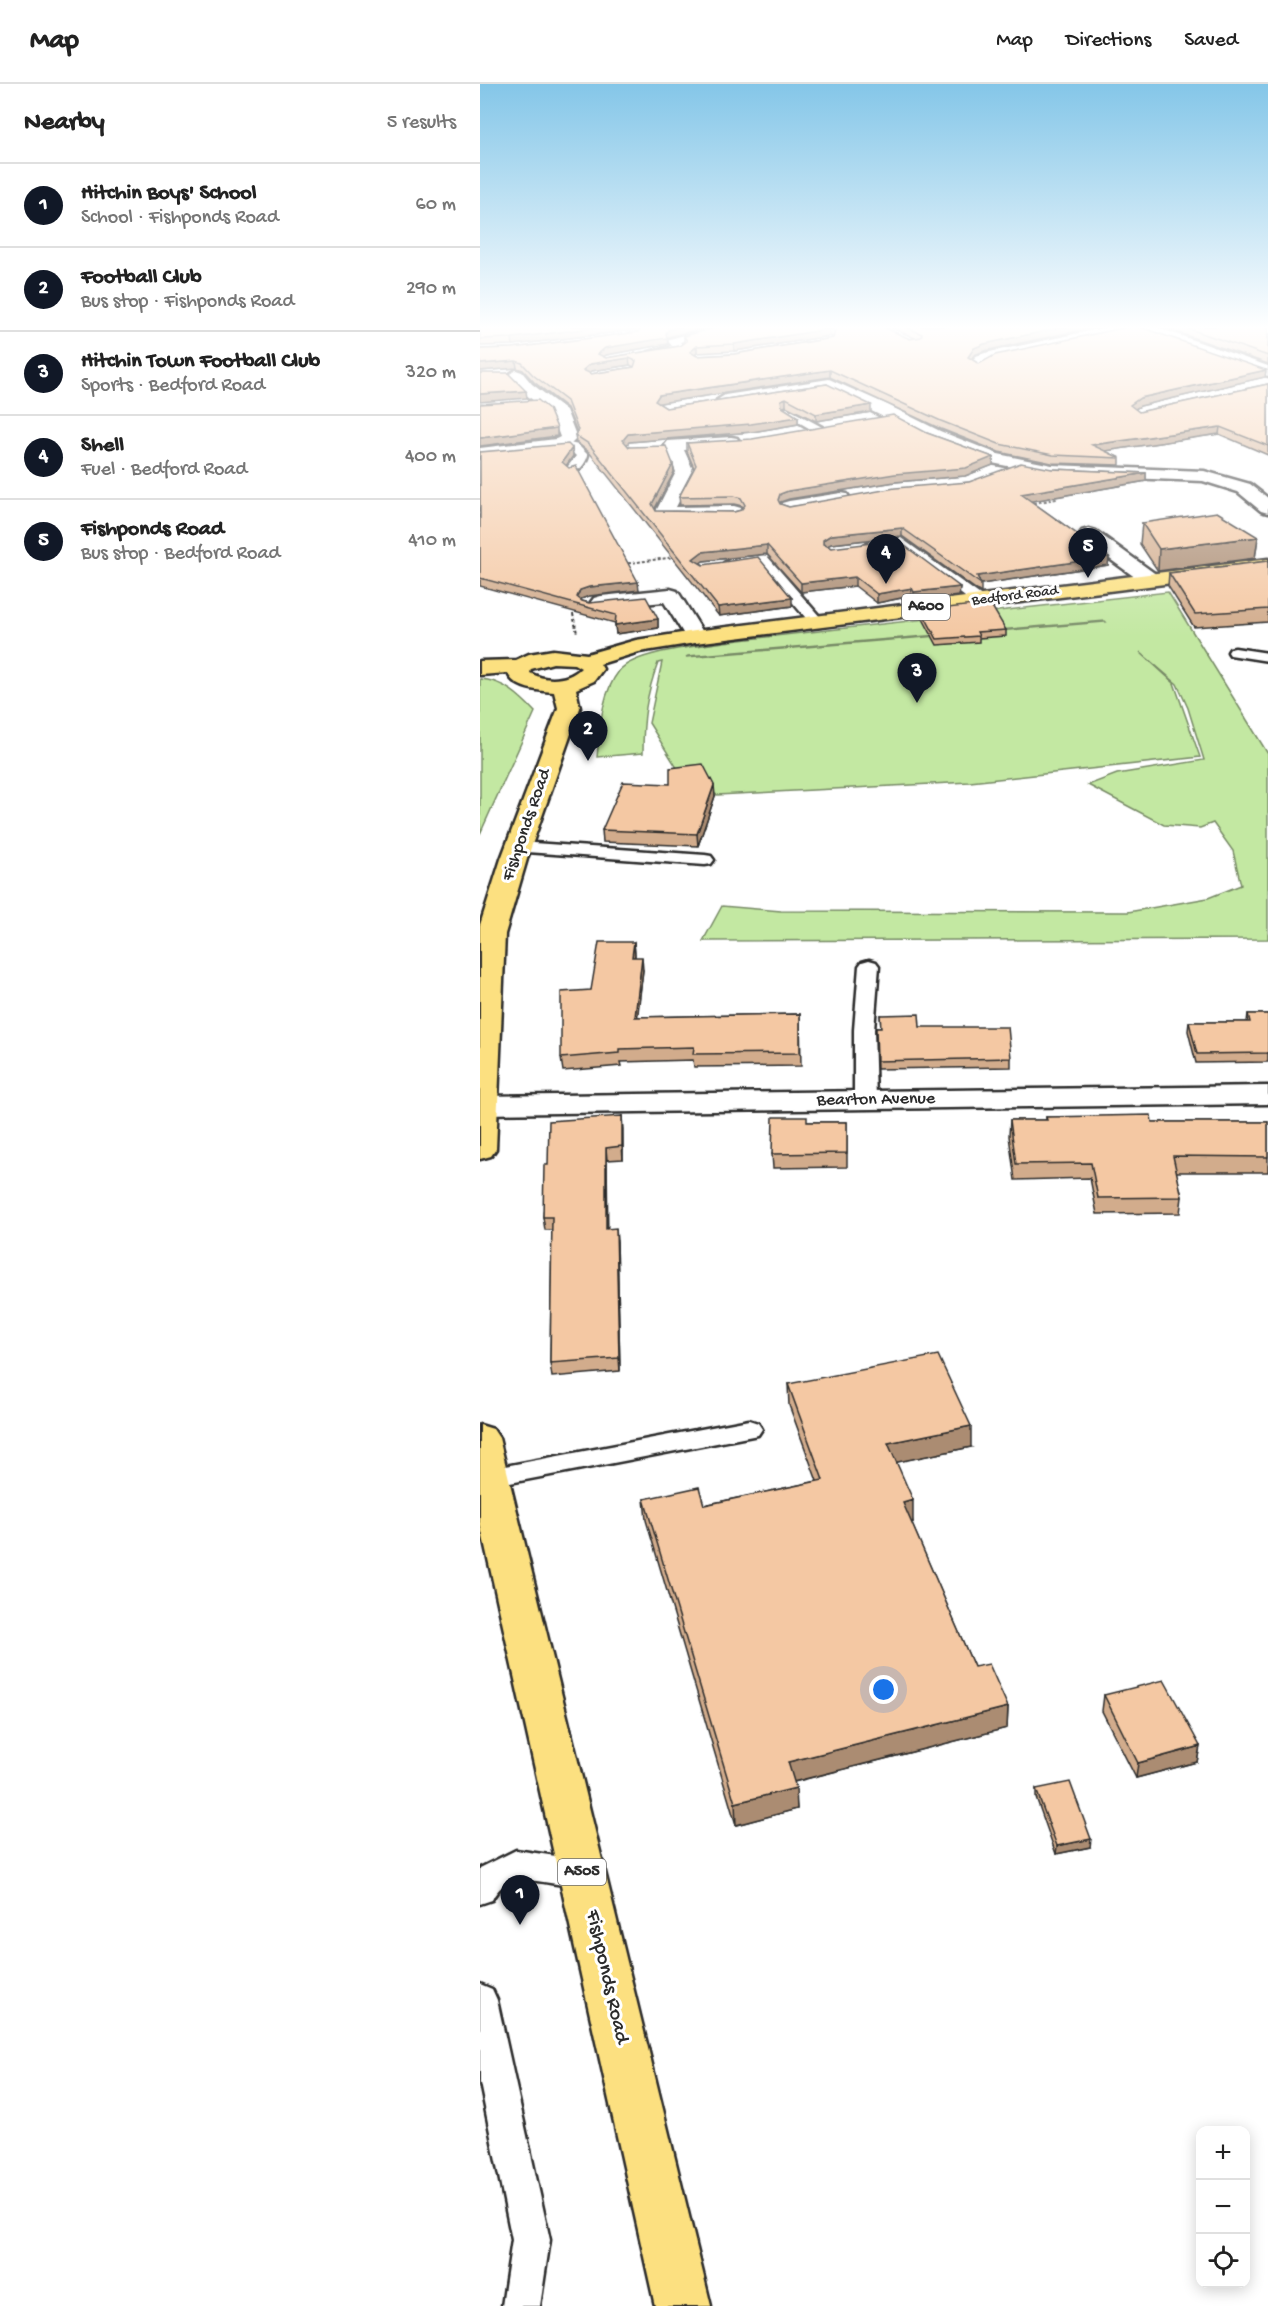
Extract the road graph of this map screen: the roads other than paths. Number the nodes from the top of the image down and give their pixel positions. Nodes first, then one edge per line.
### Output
1 (566, 430) edge
2 (813, 430) edge
3 (926, 430) edge
4 (795, 432) edge
5 (752, 439) edge
6 (561, 444) junction
7 (674, 445) junction
8 (654, 447) edge
9 (480, 453) edge
10 (1016, 464) junction
11 (571, 470) edge
12 (990, 475) edge
13 (823, 485) edge
14 (789, 507) edge
15 (1268, 507) edge
16 (734, 512) edge
17 (1089, 535) dead end
18 (854, 547) edge
19 (1268, 565) edge
20 (715, 566) edge
21 (1150, 579) junction
22 (978, 600) junction
23 (590, 604) edge
24 (816, 621) junction
25 (695, 637) junction
26 (1234, 651) dead end
27 (1268, 657) edge
28 (586, 661) junction
29 (521, 666) junction
30 (480, 668) edge
31 (564, 684) junction
32 (519, 847) junction
33 (705, 860) dead end
34 (869, 966) dead end
35 (482, 1072) edge
36 (1268, 1095) edge
37 (865, 1100) junction
38 (483, 1105) junction
39 (480, 1149) edge
40 (749, 1429) dead end
41 (485, 1458) edge
42 (582, 1874) junction
43 (480, 1890) edge
44 (480, 2000) edge
45 (521, 2306) edge
46 (683, 2306) edge

1 - 6 street
2 - 4 street
3 - 10 street
5 - 7 street
6 - 9 street
6 - 11 lane
7 - 8 street
7 - 16 street
10 - 12 street
10 - 15 street
13 - 14 street
17 - 21 street
18 - 22 lane
19 - 21 main road, Bedford Road / A600
20 - 24 lane
21 - 22 main road, Bedford Road / A600
22 - 24 main road, Bedford Road / A600
23 - 25 street
24 - 25 main road, Bedford Road / A600
25 - 28 main road, Bedford Road / A600
26 - 27 lane
28 - 29 main road
28 - 31 main road
29 - 30 main road
29 - 31 main road
31 - 32 main road, Fishponds Road
32 - 33 lane
32 - 35 main road, Fishponds Road
34 - 37 lane
35 - 38 main road, Fishponds Road
36 - 37 street, Bearton Avenue
37 - 38 street, Bearton Avenue
38 - 39 main road, Fishponds Road
40 - 41 lane
41 - 42 main road, Fishponds Road / A505
42 - 43 lane
42 - 46 main road, Fishponds Road / A505
44 - 45 lane

